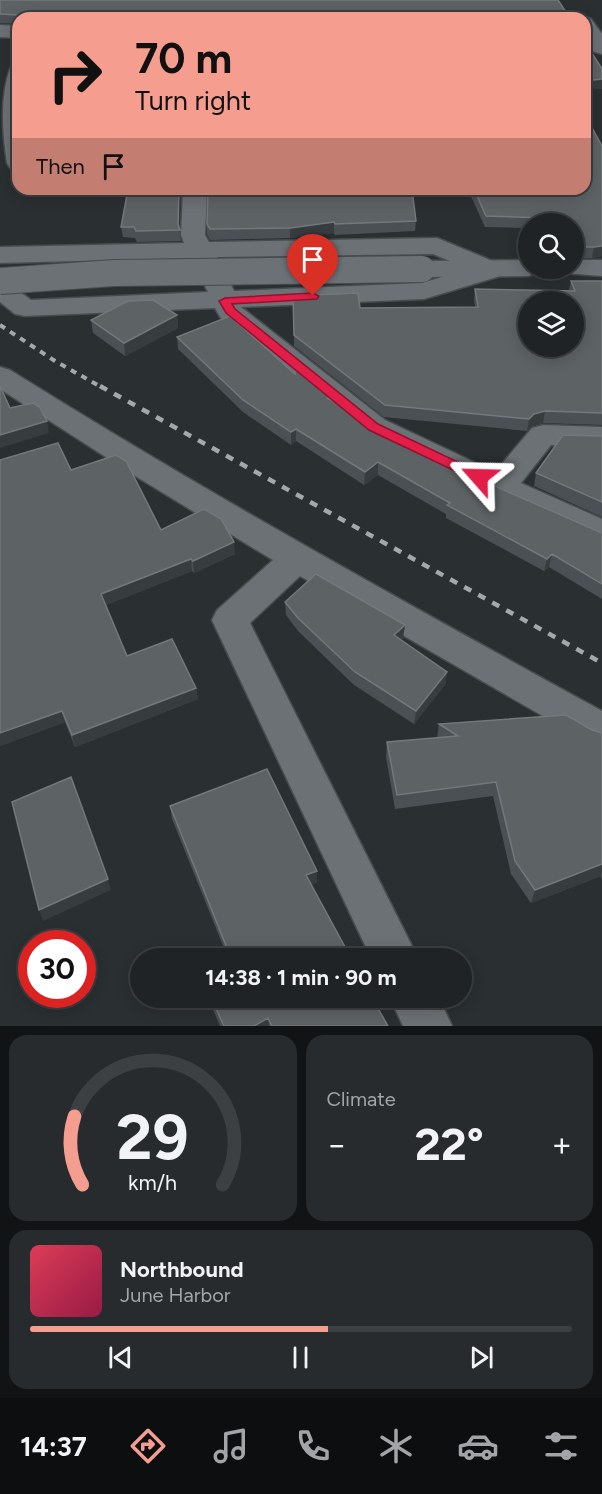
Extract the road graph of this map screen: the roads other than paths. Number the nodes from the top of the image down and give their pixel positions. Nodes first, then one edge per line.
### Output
1 (195, 195) edge
2 (201, 251) junction
3 (0, 255) edge
4 (518, 268) edge
5 (584, 268) edge
6 (602, 268) edge
7 (494, 269) junction
8 (0, 281) edge
9 (0, 290) edge
10 (225, 301) junction
11 (0, 376) edge
12 (89, 435) junction
13 (602, 437) edge
14 (56, 444) edge
15 (500, 487) junction
16 (602, 532) edge
17 (297, 558) junction
18 (602, 730) edge
19 (390, 948) edge
20 (419, 1008) edge
21 (428, 1026) edge

1 - 2 street
2 - 3 street
2 - 7 street
2 - 10 street
4 - 7 street
5 - 6 street
7 - 8 street, bridge
7 - 10 street
9 - 10 street
10 - 15 street
11 - 12 street
12 - 14 street
12 - 17 street
13 - 15 street
15 - 16 street
17 - 18 street
17 - 19 street
20 - 21 street

